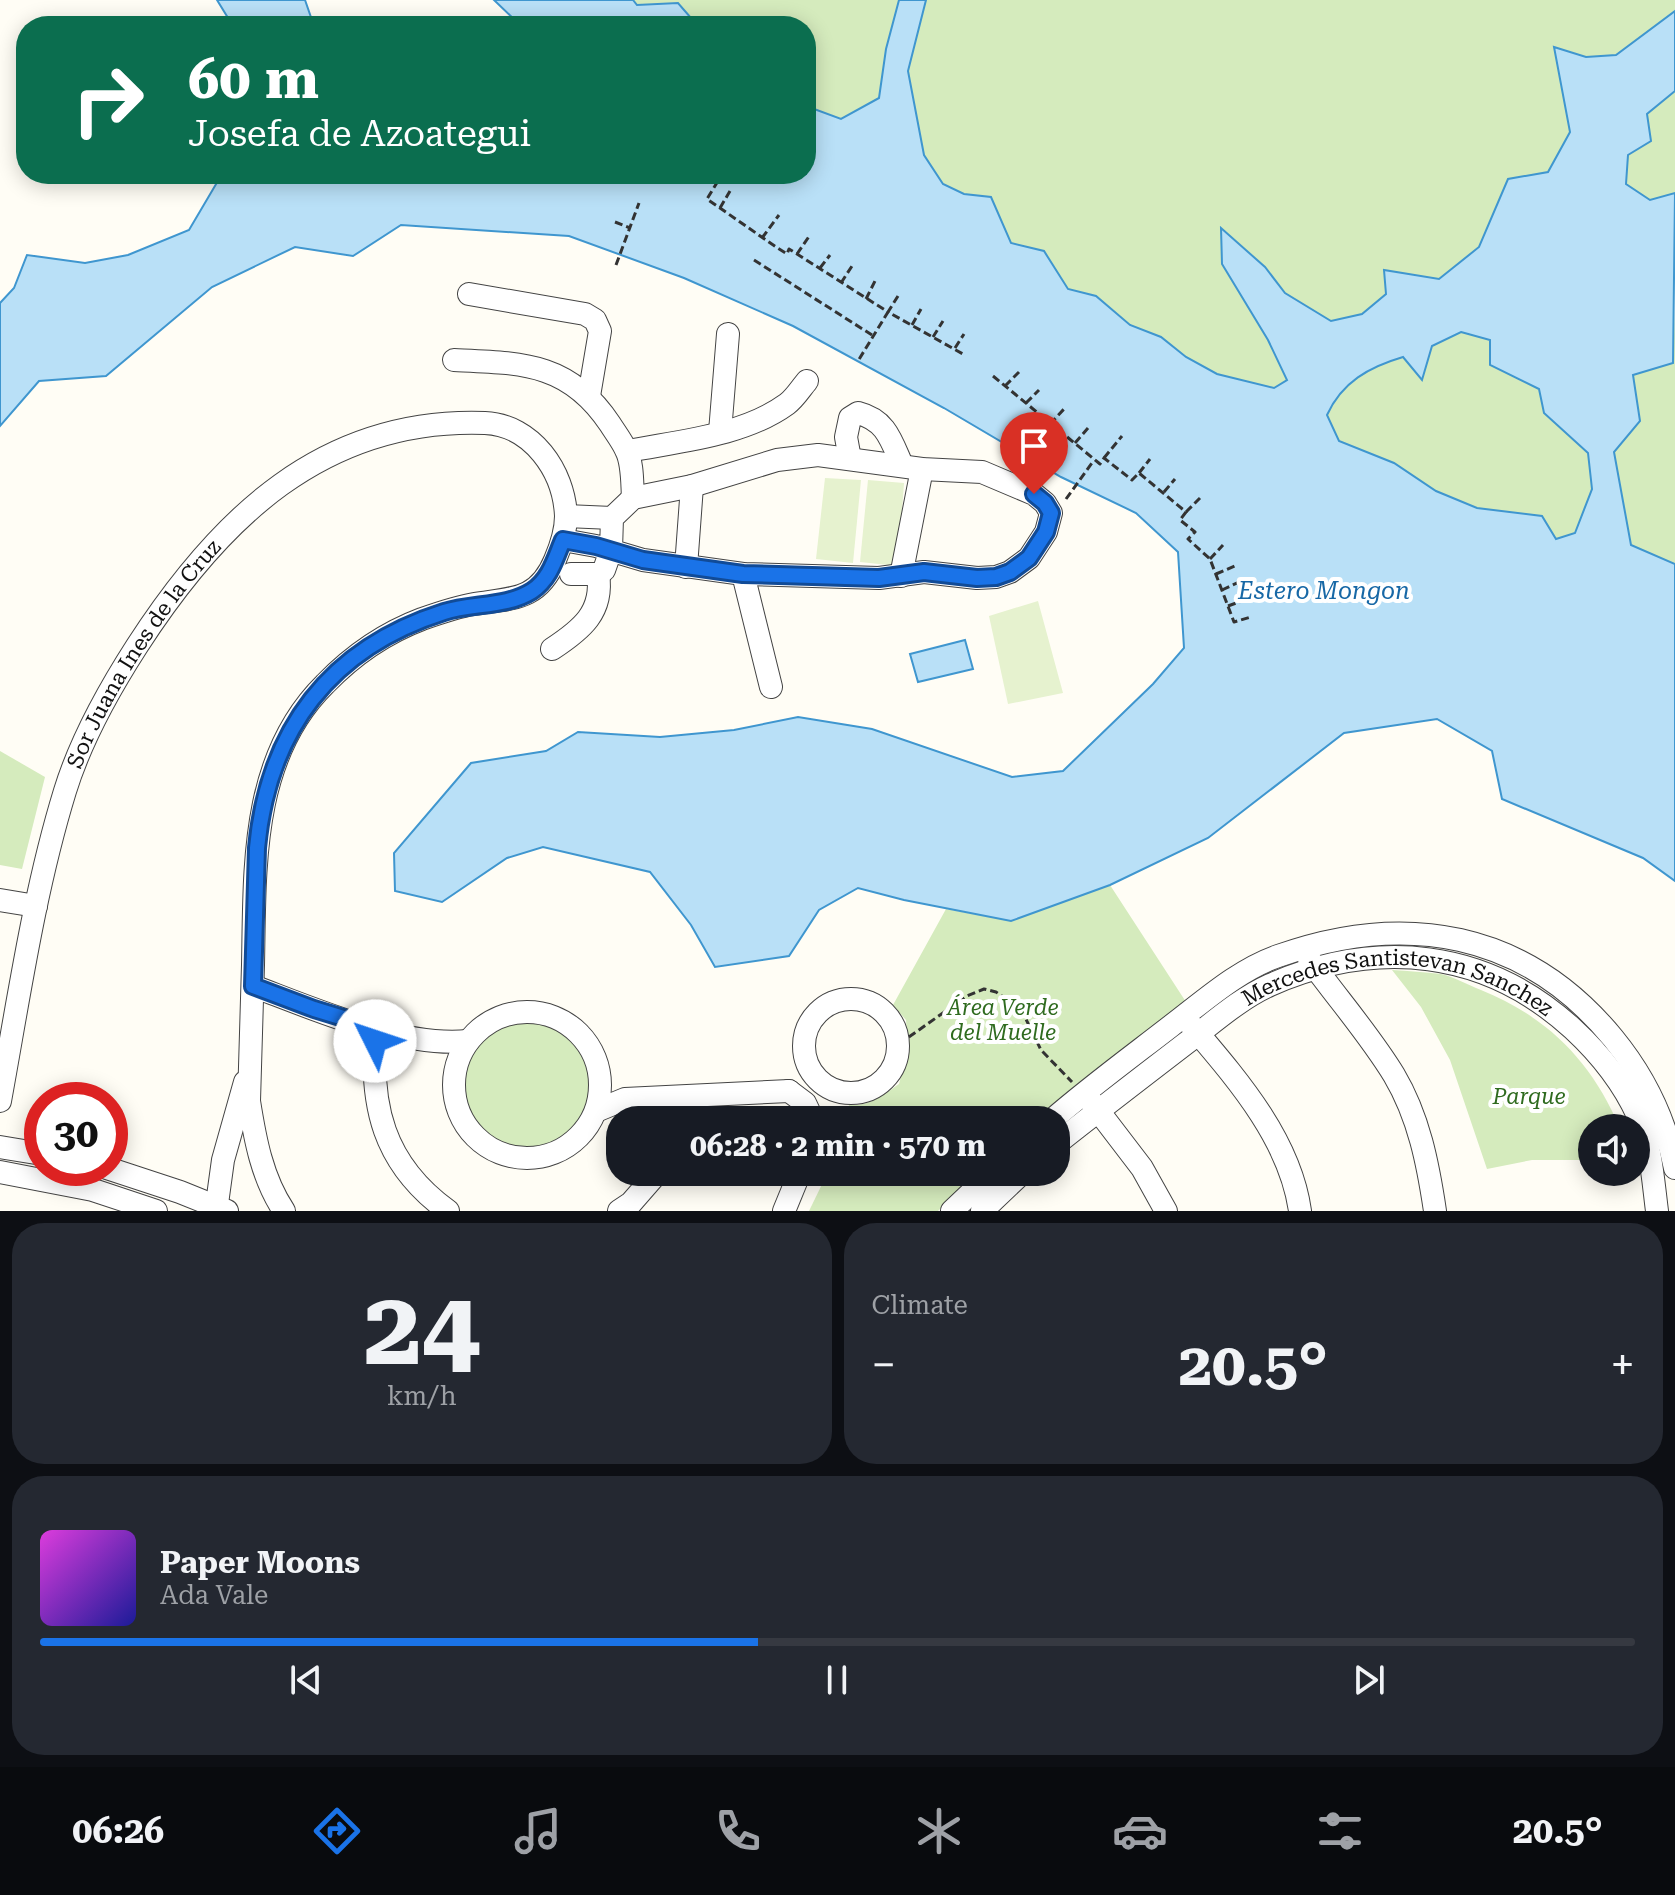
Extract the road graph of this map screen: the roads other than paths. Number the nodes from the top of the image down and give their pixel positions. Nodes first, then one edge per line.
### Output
1 (469, 294) dead end
2 (728, 334) dead end
3 (454, 360) dead end
4 (807, 381) dead end
5 (589, 396) junction
6 (720, 432) junction
7 (628, 451) junction
8 (850, 459) junction
9 (912, 467) junction
10 (692, 486) junction
11 (633, 498) junction
12 (566, 516) junction
13 (612, 518) junction
14 (563, 540) junction
15 (611, 550) junction
16 (686, 567) junction
17 (571, 574) dead end
18 (598, 574) junction
19 (743, 574) junction
20 (901, 576) junction
21 (552, 649) dead end
22 (771, 687) dead end
23 (0, 900) edge
24 (36, 906) junction
25 (1302, 949) junction
26 (1316, 968) junction
27 (253, 986) junction
28 (1184, 1016) junction
29 (376, 1028) junction
30 (1199, 1034) junction
31 (428, 1040) junction
32 (468, 1041) junction
33 (250, 1065) junction
34 (455, 1068) junction
35 (809, 1069) junction
36 (601, 1086) junction
37 (830, 1089) junction
38 (789, 1091) junction
39 (687, 1097) junction
40 (625, 1099) junction
41 (0, 1101) edge
42 (1091, 1102) junction
43 (685, 1106) edge
44 (807, 1106) edge
45 (821, 1106) edge
46 (596, 1111) junction
47 (1070, 1112) edge
48 (1070, 1127) edge
49 (0, 1147) edge
50 (24, 1151) edge
51 (1675, 1168) edge
52 (0, 1172) edge
53 (128, 1176) edge
54 (646, 1186) edge
55 (794, 1186) edge
56 (978, 1186) edge
57 (1008, 1186) edge
58 (220, 1209) edge
59 (156, 1211) edge
60 (284, 1211) edge
61 (448, 1211) edge
62 (619, 1211) edge
63 (784, 1211) edge
64 (952, 1211) edge
65 (982, 1211) edge
66 (1166, 1211) edge
67 (1300, 1211) edge
68 (1435, 1211) edge
69 (1657, 1211) edge

1 - 5 street
2 - 6 street
3 - 5 street
4 - 6 street
5 - 7 street
6 - 7 street
7 - 11 street
8 - 9 street
8 - 9 street
8 - 10 street
9 - 20 street
9 - 20 street
10 - 11 street
10 - 16 street
11 - 13 street
12 - 13 street
12 - 14 street
12 - 24 street, Sor Juana Ines de la Cruz
13 - 15 street
14 - 15 street
14 - 27 street
15 - 16 street
15 - 18 street
16 - 19 street
17 - 18 street
18 - 21 street
19 - 20 street
19 - 22 street
23 - 24 street
24 - 41 street, Sor Juana Ines de la Cruz
25 - 26 street
25 - 28 street, Mercedes Santistevan Sanchez
25 - 51 street, Mercedes Santistevan Sanchez
26 - 30 street, Mercedes Santistevan Sanchez
26 - 68 street
26 - 69 street, Mercedes Santistevan Sanchez
27 - 29 street
27 - 33 street
28 - 30 street
28 - 42 street, Mercedes Santistevan Sanchez
29 - 31 street
29 - 61 street
30 - 42 street, Mercedes Santistevan Sanchez
30 - 67 street
31 - 32 street
31 - 34 street
32 - 34 street
32 - 36 street
33 - 58 street
33 - 60 street
34 - 46 street
35 - 37 street
35 - 37 street
35 - 38 street
36 - 40 street
36 - 46 street
37 - 45 street
38 - 39 street
38 - 44 street
39 - 40 street
39 - 43 street
40 - 46 street
42 - 47 street, Mercedes Santistevan Sanchez
42 - 48 street, Mercedes Santistevan Sanchez
42 - 66 street
49 - 50 street
52 - 59 street
53 - 58 street
54 - 62 street
55 - 63 street
56 - 64 street
57 - 65 street

